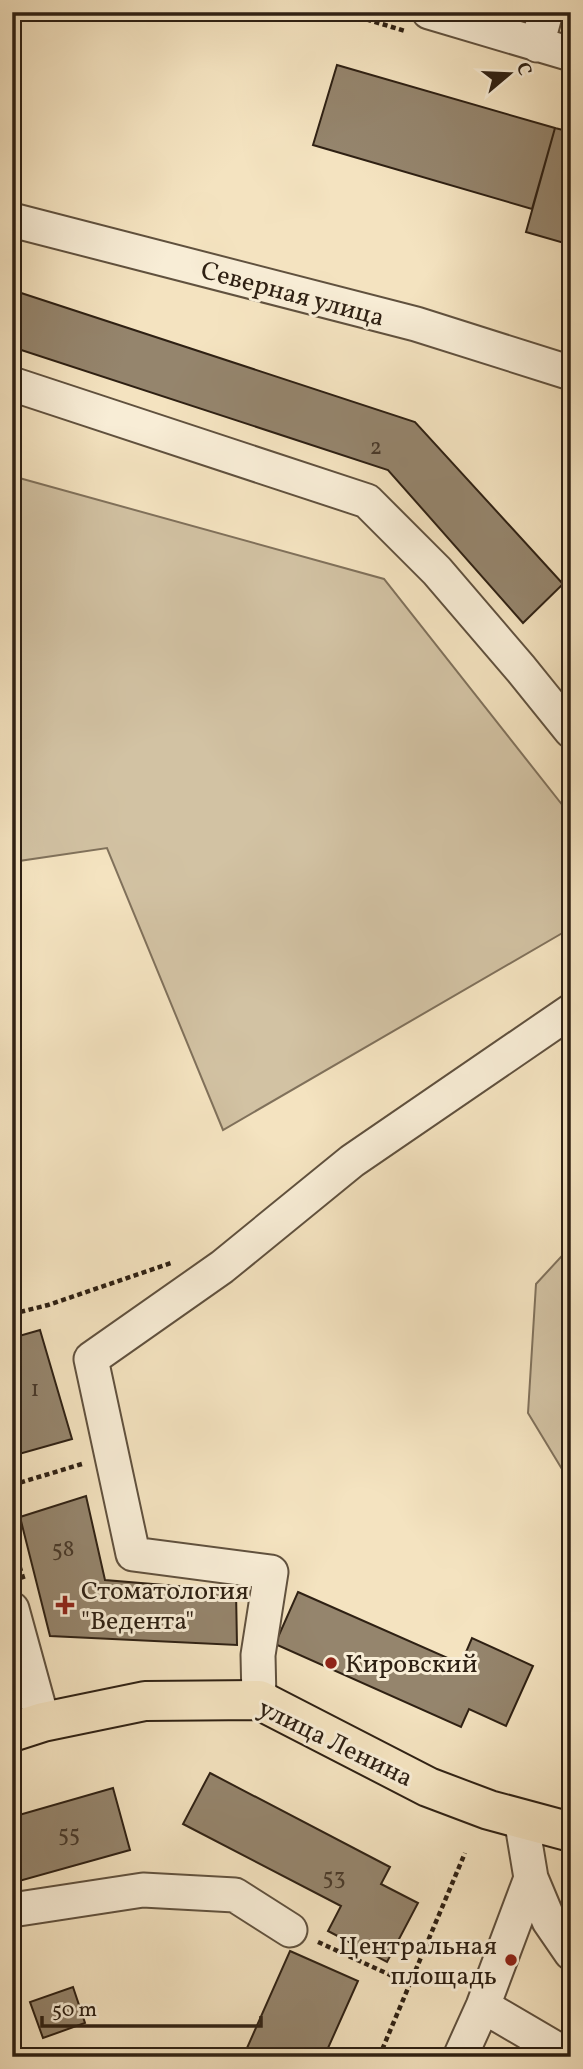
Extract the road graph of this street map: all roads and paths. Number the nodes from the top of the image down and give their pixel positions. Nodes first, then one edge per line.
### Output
1 (429, 12) edge
2 (546, 12) edge
3 (537, 45) junction
4 (571, 54) edge
5 (12, 220) edge
6 (571, 373) edge
7 (12, 384) edge
8 (571, 731) edge
9 (571, 1011) edge
10 (177, 1261) dead end
11 (12, 1314) edge
12 (112, 1455) junction
13 (12, 1485) edge
14 (12, 1609) edge
15 (259, 1700) junction
16 (28, 1727) edge
17 (521, 1818) junction
18 (571, 1832) edge
19 (465, 1853) dead end
20 (531, 1878) junction
21 (12, 1910) edge
22 (290, 1930) joint
23 (571, 1953) edge
24 (410, 1984) junction
25 (483, 2006) junction
26 (379, 2057) edge
27 (460, 2057) edge
28 (570, 2057) edge

1 - 3 street
2 - 3 street
3 - 4 street
5 - 6 street, Северная улица
7 - 8 street
9 - 12 street
10 - 11 path
12 - 13 path
12 - 15 street
14 - 16 street
15 - 16 main road, улица Ленина
15 - 17 main road, улица Ленина
17 - 18 main road, улица Ленина
17 - 20 street
19 - 24 path
20 - 23 street
20 - 25 street
21 - 22 street
22 - 24 path
24 - 26 path
25 - 27 street
25 - 28 street

